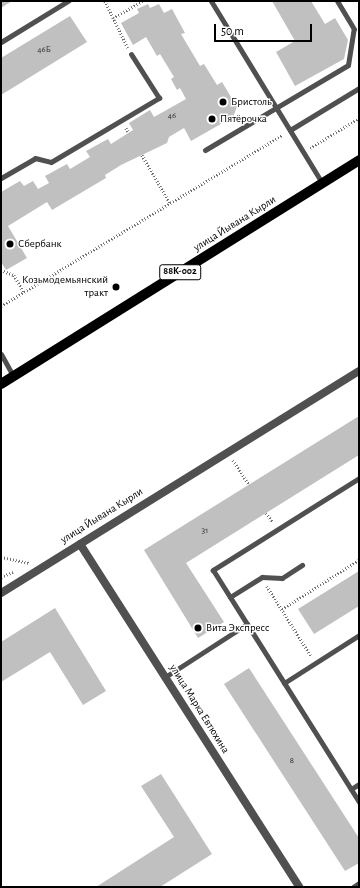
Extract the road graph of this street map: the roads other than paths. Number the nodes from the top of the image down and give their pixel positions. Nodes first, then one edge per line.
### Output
1 (68, 1) edge
2 (211, 1) edge
3 (336, 1) edge
4 (1, 42) edge
5 (131, 54) road end
6 (359, 88) edge
7 (277, 107) junction
8 (290, 130) junction
9 (205, 150) dead end
10 (359, 160) edge
11 (1, 178) edge
12 (322, 183) junction
13 (1, 354) edge
14 (359, 371) edge
15 (13, 376) junction
16 (1, 384) edge
17 (359, 478) edge
18 (80, 544) junction
19 (302, 565) dead end
20 (1, 593) edge
21 (230, 597) junction
22 (247, 624) junction
23 (359, 635) edge
24 (166, 677) junction
25 (284, 683) junction
26 (359, 784) edge
27 (351, 789) junction
28 (359, 802) edge
29 (359, 883) edge
30 (299, 887) edge
31 (353, 887) edge

1 - 4 lane
2 - 7 lane
3 - 7 lane
5 - 11 lane
6 - 8 lane
7 - 8 lane
7 - 9 lane
8 - 12 lane
10 - 12 main road, улица Йывана Кырли / 88К-002
12 - 15 main road, улица Йывана Кырли / 88К-002
13 - 15 lane
14 - 18 street, улица Йывана Кырли
15 - 16 main road, улица Йывана Кырли / 88К-002
17 - 21 lane
18 - 20 street, улица Йывана Кырли
18 - 24 street, улица Марка Евтюхина
19 - 21 lane
21 - 22 lane
22 - 24 lane
22 - 25 lane
23 - 25 lane
24 - 30 street, улица Марка Евтюхина
25 - 27 lane
26 - 27 lane
27 - 28 lane
29 - 31 lane

